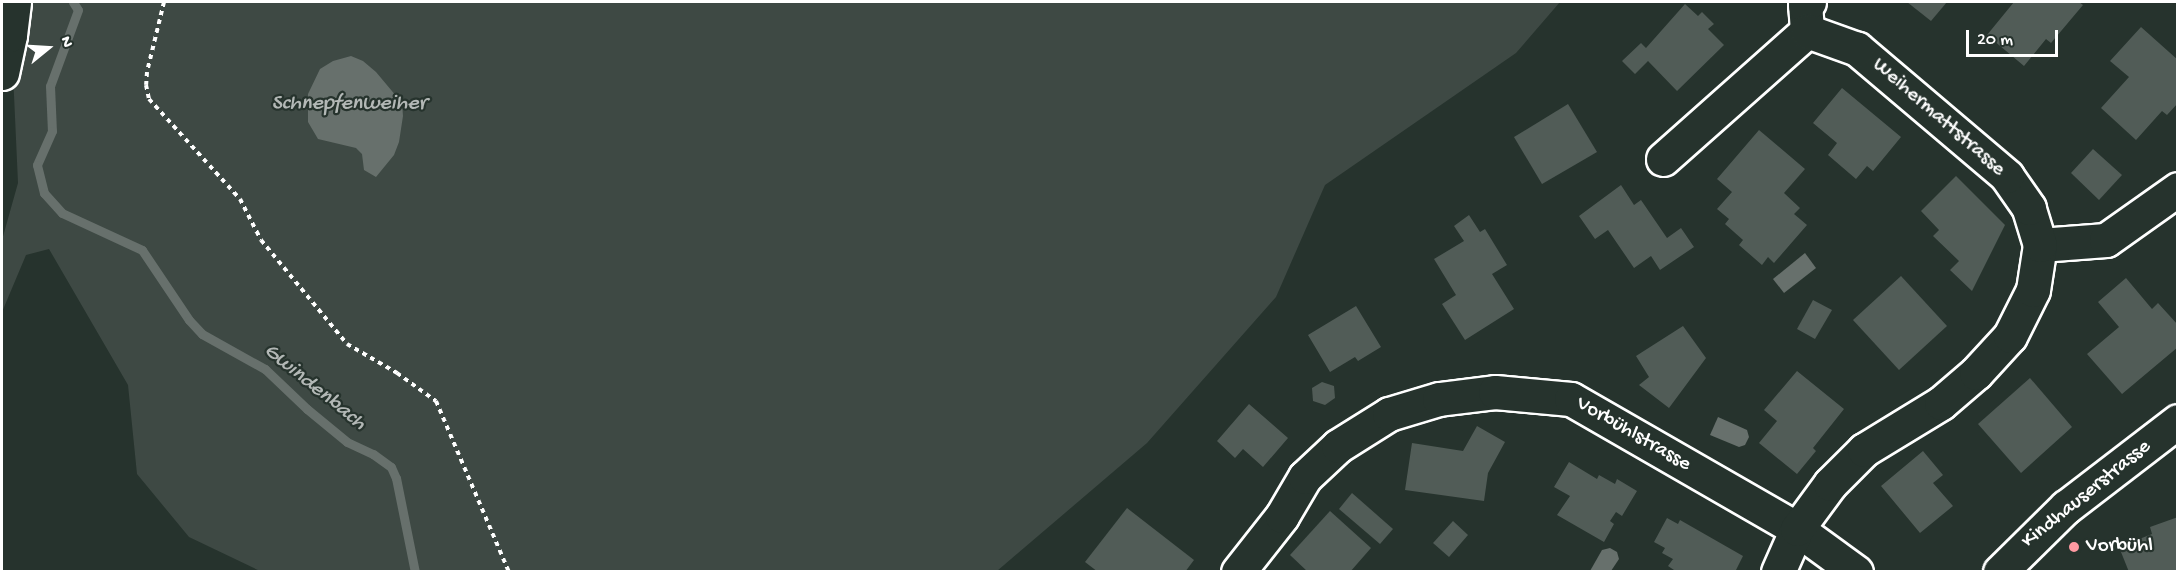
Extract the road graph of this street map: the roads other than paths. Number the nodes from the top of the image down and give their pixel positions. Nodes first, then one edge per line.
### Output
1 (14, 2) edge
2 (1808, 16) edge
3 (2, 73) edge
4 (1663, 159) dead end
5 (2178, 189) edge
6 (2040, 245) junction
7 (2178, 421) edge
8 (1797, 529) junction
9 (2004, 570) edge
10 (1239, 572) edge
11 (1778, 572) edge
12 (1856, 572) edge

1 - 3 street
2 - 4 street, Weihermattstrasse
2 - 6 street, Weihermattstrasse
5 - 6 street
6 - 8 street, Weihermattstrasse
7 - 9 street, Kindhauserstrasse
8 - 10 street, Vorbühlstrasse
8 - 11 street, Weihermattstrasse
8 - 12 street, Vorbühlstrasse

